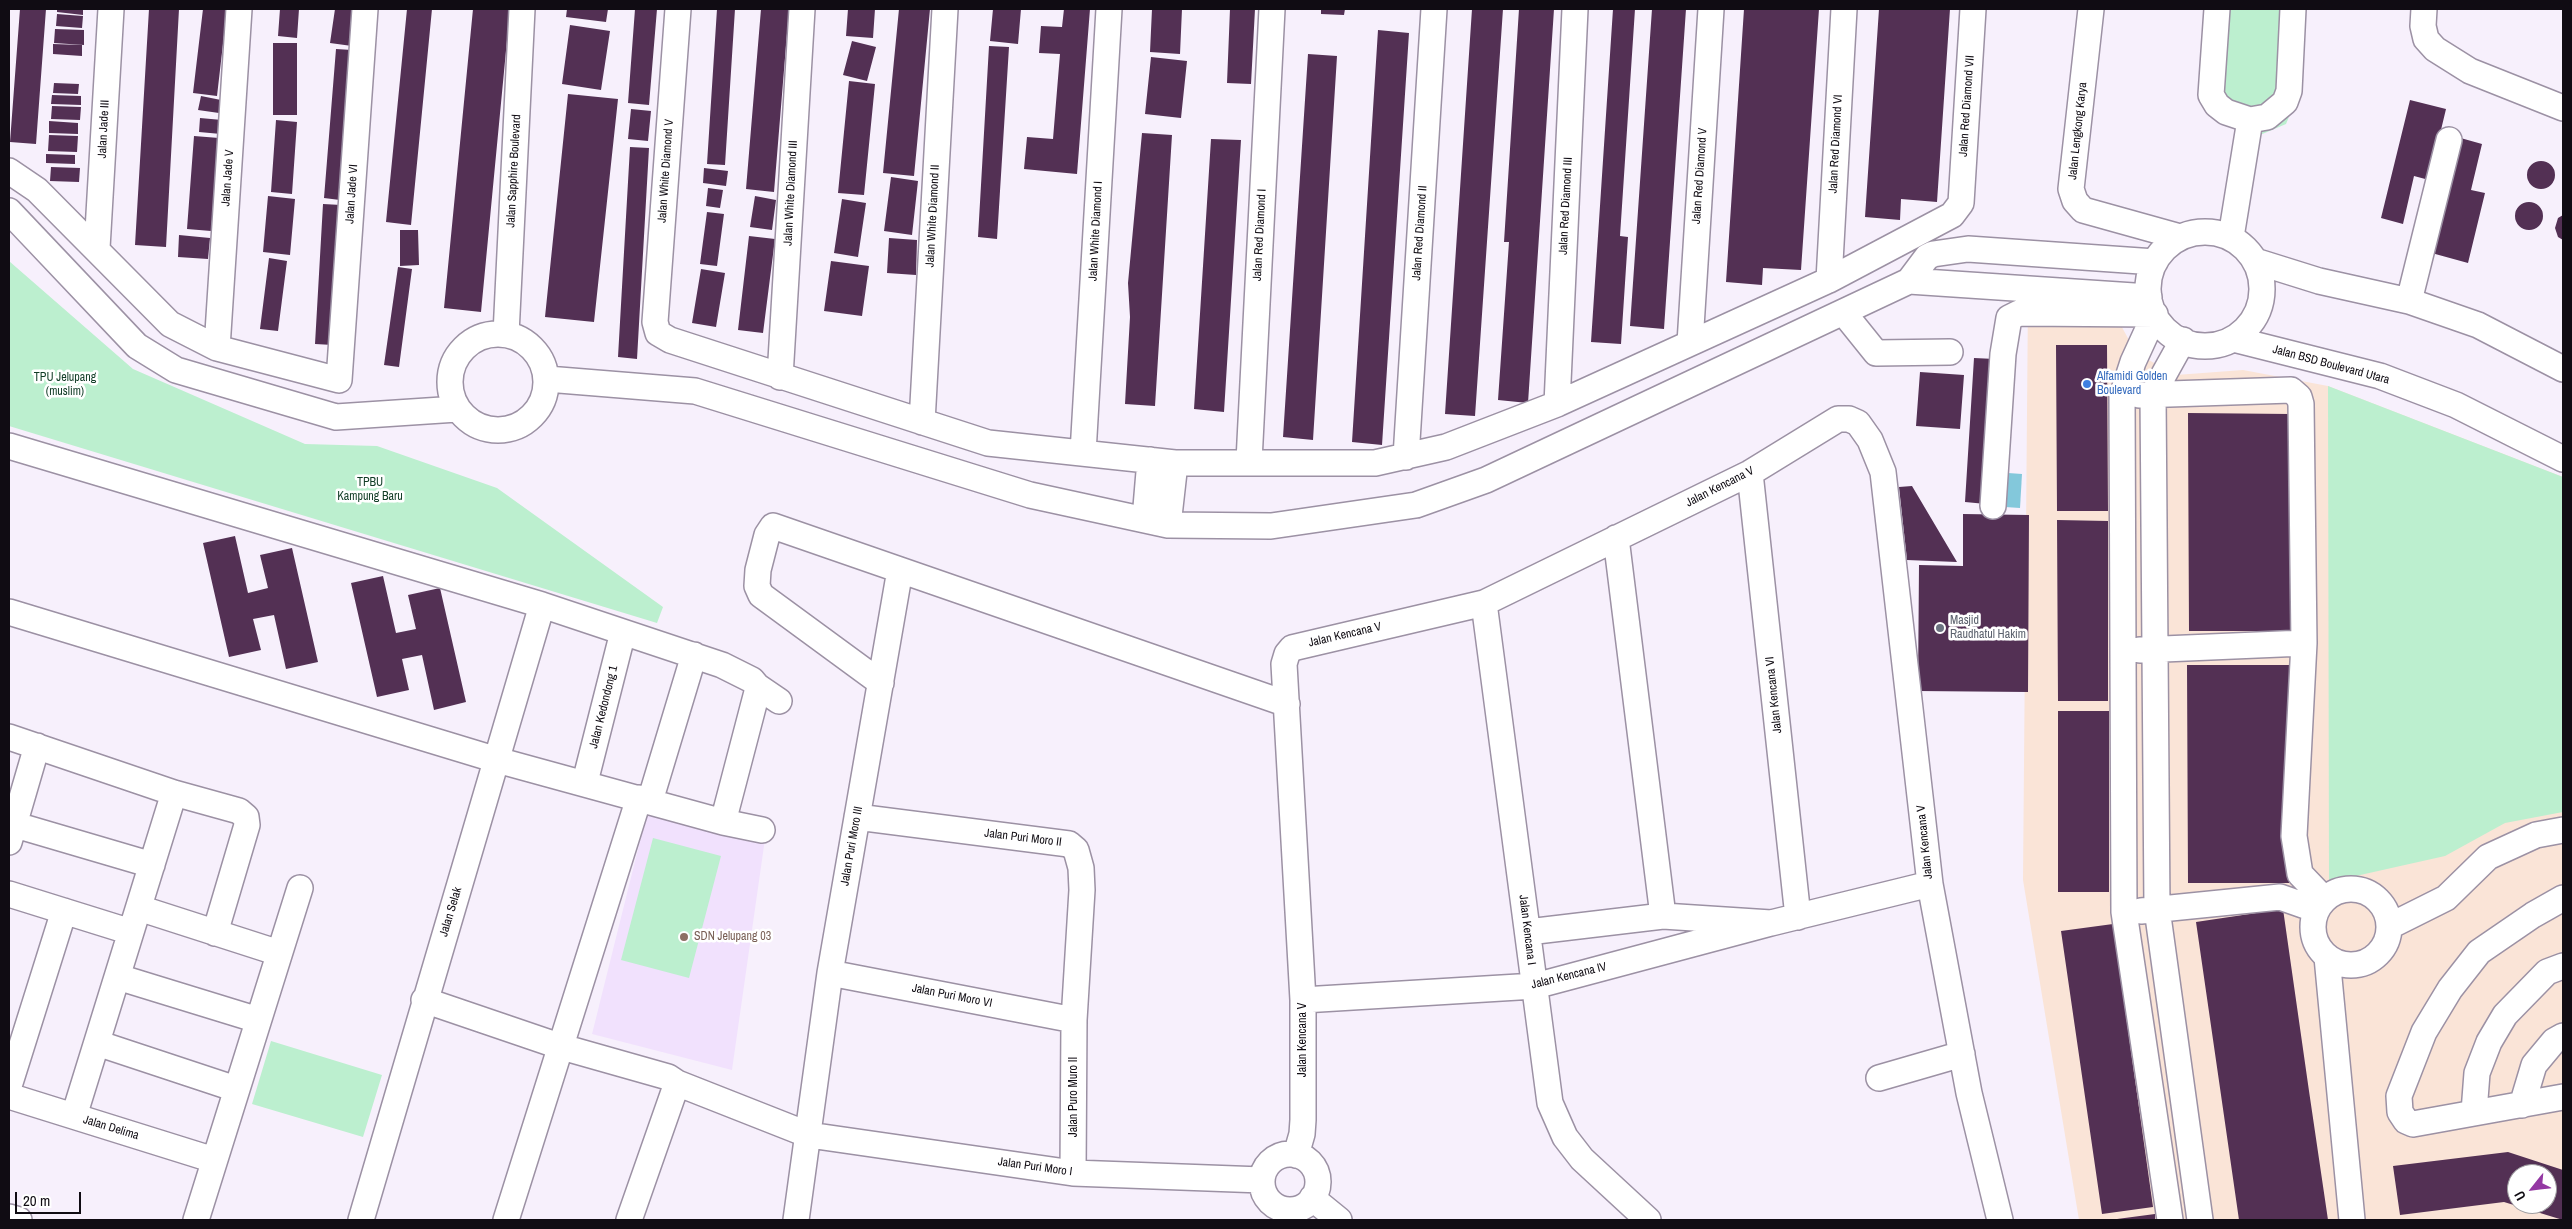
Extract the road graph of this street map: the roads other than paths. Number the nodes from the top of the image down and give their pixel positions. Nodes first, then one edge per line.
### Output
1 (111, 9) edge
2 (239, 9) edge
3 (365, 9) edge
4 (522, 9) edge
5 (678, 9) edge
6 (802, 9) edge
7 (945, 9) edge
8 (1109, 9) edge
9 (1272, 9) edge
10 (1434, 9) edge
11 (1575, 9) edge
12 (1711, 9) edge
13 (1844, 9) edge
14 (1973, 9) edge
15 (2091, 9) edge
16 (2217, 9) edge
17 (2293, 9) edge
18 (2424, 9) edge
19 (2563, 108) edge
20 (2250, 120) junction
21 (2449, 140) dead end
22 (9, 171) edge
23 (9, 211) edge
24 (2180, 237) junction
25 (2231, 237) junction
26 (97, 248) junction
27 (2031, 253) junction
28 (2155, 262) junction
29 (2255, 262) junction
30 (1829, 280) junction
31 (1909, 281) junction
32 (2027, 289) junction
33 (2409, 301) junction
34 (2152, 306) junction
35 (1843, 312) junction
36 (506, 334) junction
37 (2233, 339) junction
38 (2183, 340) junction
39 (1690, 343) junction
40 (216, 348) junction
41 (1950, 352) dead end
42 (2563, 369) edge
43 (780, 377) junction
44 (547, 378) junction
45 (2153, 394) junction
46 (2122, 396) junction
47 (1557, 404) junction
48 (457, 409) junction
49 (922, 422) junction
50 (9, 446) edge
51 (1083, 453) junction
52 (1406, 458) junction
53 (2563, 459) edge
54 (1150, 460) junction
55 (1249, 461) junction
56 (1175, 463) junction
57 (1750, 473) junction
58 (1993, 506) dead end
59 (1145, 519) junction
60 (1168, 525) junction
61 (1616, 538) junction
62 (900, 570) junction
63 (1484, 603) junction
64 (542, 605) junction
65 (9, 612) edge
66 (623, 632) junction
67 (2304, 643) junction
68 (2123, 649) junction
69 (2155, 650) junction
70 (694, 655) junction
71 (881, 683) junction
72 (757, 686) junction
73 (779, 701) dead end
74 (1287, 704) junction
75 (9, 737) edge
76 (37, 746) junction
77 (497, 760) junction
78 (584, 782) junction
79 (174, 792) junction
80 (644, 800) junction
81 (858, 817) junction
82 (723, 822) junction
83 (11, 830) edge
84 (762, 830) dead end
85 (2563, 830) edge
86 (152, 865) junction
87 (1930, 884) junction
88 (300, 888) dead end
89 (9, 894) edge
90 (2563, 898) edge
91 (2320, 904) junction
92 (139, 908) junction
93 (2157, 909) junction
94 (64, 911) junction
95 (2124, 912) junction
96 (1663, 916) junction
97 (1798, 917) junction
98 (1771, 923) junction
99 (2390, 926) junction
100 (131, 932) junction
101 (215, 932) junction
102 (1528, 932) junction
103 (280, 953) junction
104 (2328, 957) junction
105 (2563, 966) edge
106 (830, 972) junction
107 (118, 977) junction
108 (1535, 986) junction
109 (424, 1000) junction
110 (1303, 1000) junction
111 (258, 1020) junction
112 (1074, 1020) junction
113 (2563, 1036) edge
114 (97, 1043) junction
115 (562, 1047) junction
116 (1962, 1054) junction
117 (1879, 1078) dead end
118 (677, 1083) junction
119 (9, 1086) edge
120 (236, 1089) junction
121 (9, 1096) edge
122 (2563, 1097) edge
123 (2522, 1105) junction
124 (2474, 1112) junction
125 (74, 1116) junction
126 (810, 1129) junction
127 (1301, 1149) junction
128 (214, 1160) junction
129 (1073, 1173) junction
130 (1262, 1180) junction
131 (1307, 1209) edge
132 (1268, 1213) edge
133 (196, 1220) edge
134 (361, 1220) edge
135 (506, 1220) edge
136 (628, 1220) edge
137 (796, 1220) edge
138 (1339, 1220) edge
139 (1648, 1220) edge
140 (2000, 1220) edge
141 (2170, 1220) edge
142 (2200, 1220) edge
143 (2352, 1220) edge

1 - 26 street, Jalan Jade III
2 - 40 street, Jalan Jade V
3 - 40 street, Jalan Jade VI
4 - 36 street, Jalan Sapphire Boulevard
5 - 43 street, Jalan White Diamond V
6 - 43 street, Jalan White Diamond III
7 - 49 street, Jalan White Diamond II
8 - 51 street, Jalan White Diamond I
9 - 55 street, Jalan Red Diamond I
10 - 52 street, Jalan Red Diamond II
11 - 47 street, Jalan Red Diamond III
12 - 39 street, Jalan Red Diamond V
13 - 30 street, Jalan Red Diamond VI
14 - 30 street, Jalan Red Diamond VII
15 - 24 street, Jalan Lengkong Karya
16 - 20 street
17 - 20 street
18 - 19 street
20 - 25 street
21 - 33 street
22 - 26 street
23 - 48 street
24 - 25 street
24 - 28 street
25 - 29 street
26 - 40 street
27 - 28 street
27 - 31 street
27 - 32 street
28 - 34 street
29 - 33 street
29 - 37 street
30 - 39 street
31 - 32 street
31 - 35 street
32 - 34 street
33 - 42 street
34 - 38 street
34 - 46 street
34 - 58 street
35 - 41 street
35 - 60 street
36 - 44 street
36 - 48 street
37 - 38 street
37 - 53 street, Jalan BSD Boulevard Utara
38 - 45 street
39 - 47 street
43 - 49 street
44 - 48 street
44 - 59 street
45 - 46 street
45 - 67 street
45 - 69 street
46 - 68 street
47 - 52 street
49 - 51 street
50 - 64 street
51 - 54 street
52 - 55 street
54 - 56 street
54 - 59 street
55 - 56 street
56 - 60 street
57 - 61 street, Jalan Kencana V
57 - 87 street, Jalan Kencana V
57 - 97 street, Jalan Kencana VI
59 - 60 street
61 - 63 street, Jalan Kencana V
61 - 96 street
62 - 71 street, Jalan Puri Moro III
62 - 71 street
62 - 74 street
63 - 74 street, Jalan Kencana V
63 - 102 street, Jalan Kencana I
64 - 66 street
64 - 77 street, Jalan Selak
65 - 77 street
66 - 70 street
66 - 78 street, Jalan Kedondong 1
67 - 69 street
67 - 91 street
68 - 69 street
68 - 95 street
69 - 93 street
70 - 72 street
70 - 80 street
71 - 81 street, Jalan Puri Moro III
72 - 73 street
72 - 82 street
74 - 110 street, Jalan Kencana V
75 - 76 street
76 - 79 street
76 - 83 street
77 - 78 street
77 - 109 street, Jalan Selak
78 - 80 street
79 - 86 street
79 - 101 street
80 - 82 street
80 - 115 street
81 - 106 street, Jalan Puri Moro III
81 - 112 street, Jalan Puri Moro II
82 - 84 street
83 - 86 street
85 - 99 street
86 - 92 street
87 - 97 street, Jalan Kencana IV
87 - 116 street, Jalan Kencana V
88 - 103 street
89 - 94 street
90 - 124 street
91 - 93 street
91 - 99 street
91 - 104 street
92 - 100 street
92 - 101 street
93 - 95 street
93 - 142 street
94 - 100 street
94 - 119 street
95 - 141 street
96 - 98 street, Jalan Kencana IV
96 - 102 street, Jalan Kencana IV
97 - 98 street, Jalan Kencana IV
98 - 108 street, Jalan Kencana IV
99 - 104 street
100 - 107 street
101 - 103 street
102 - 108 street, Jalan Kencana I
103 - 111 street
104 - 143 street
105 - 124 street
106 - 112 street, Jalan Puri Moro VI
106 - 126 street, Jalan Puri Moro III
107 - 111 street
107 - 114 street
108 - 110 street, Jalan Kencana IV
108 - 139 street, Jalan Kencana I
109 - 115 street
109 - 134 street, Jalan Selak
110 - 127 street, Jalan Kencana V
111 - 120 street
112 - 129 street, Jalan Puro Muro II
113 - 123 street
114 - 120 street
114 - 125 street
115 - 118 street
115 - 135 street
116 - 117 street
116 - 140 street, Jalan Kencana V
118 - 126 street
118 - 136 street
120 - 128 street
121 - 125 street, Jalan Delima
122 - 123 street
123 - 124 street
125 - 128 street, Jalan Delima
126 - 129 street, Jalan Puri Moro I
126 - 137 street
127 - 130 street
127 - 131 street
128 - 133 street
129 - 130 street, Jalan Puri Moro I
130 - 132 street
131 - 132 street
131 - 138 street

